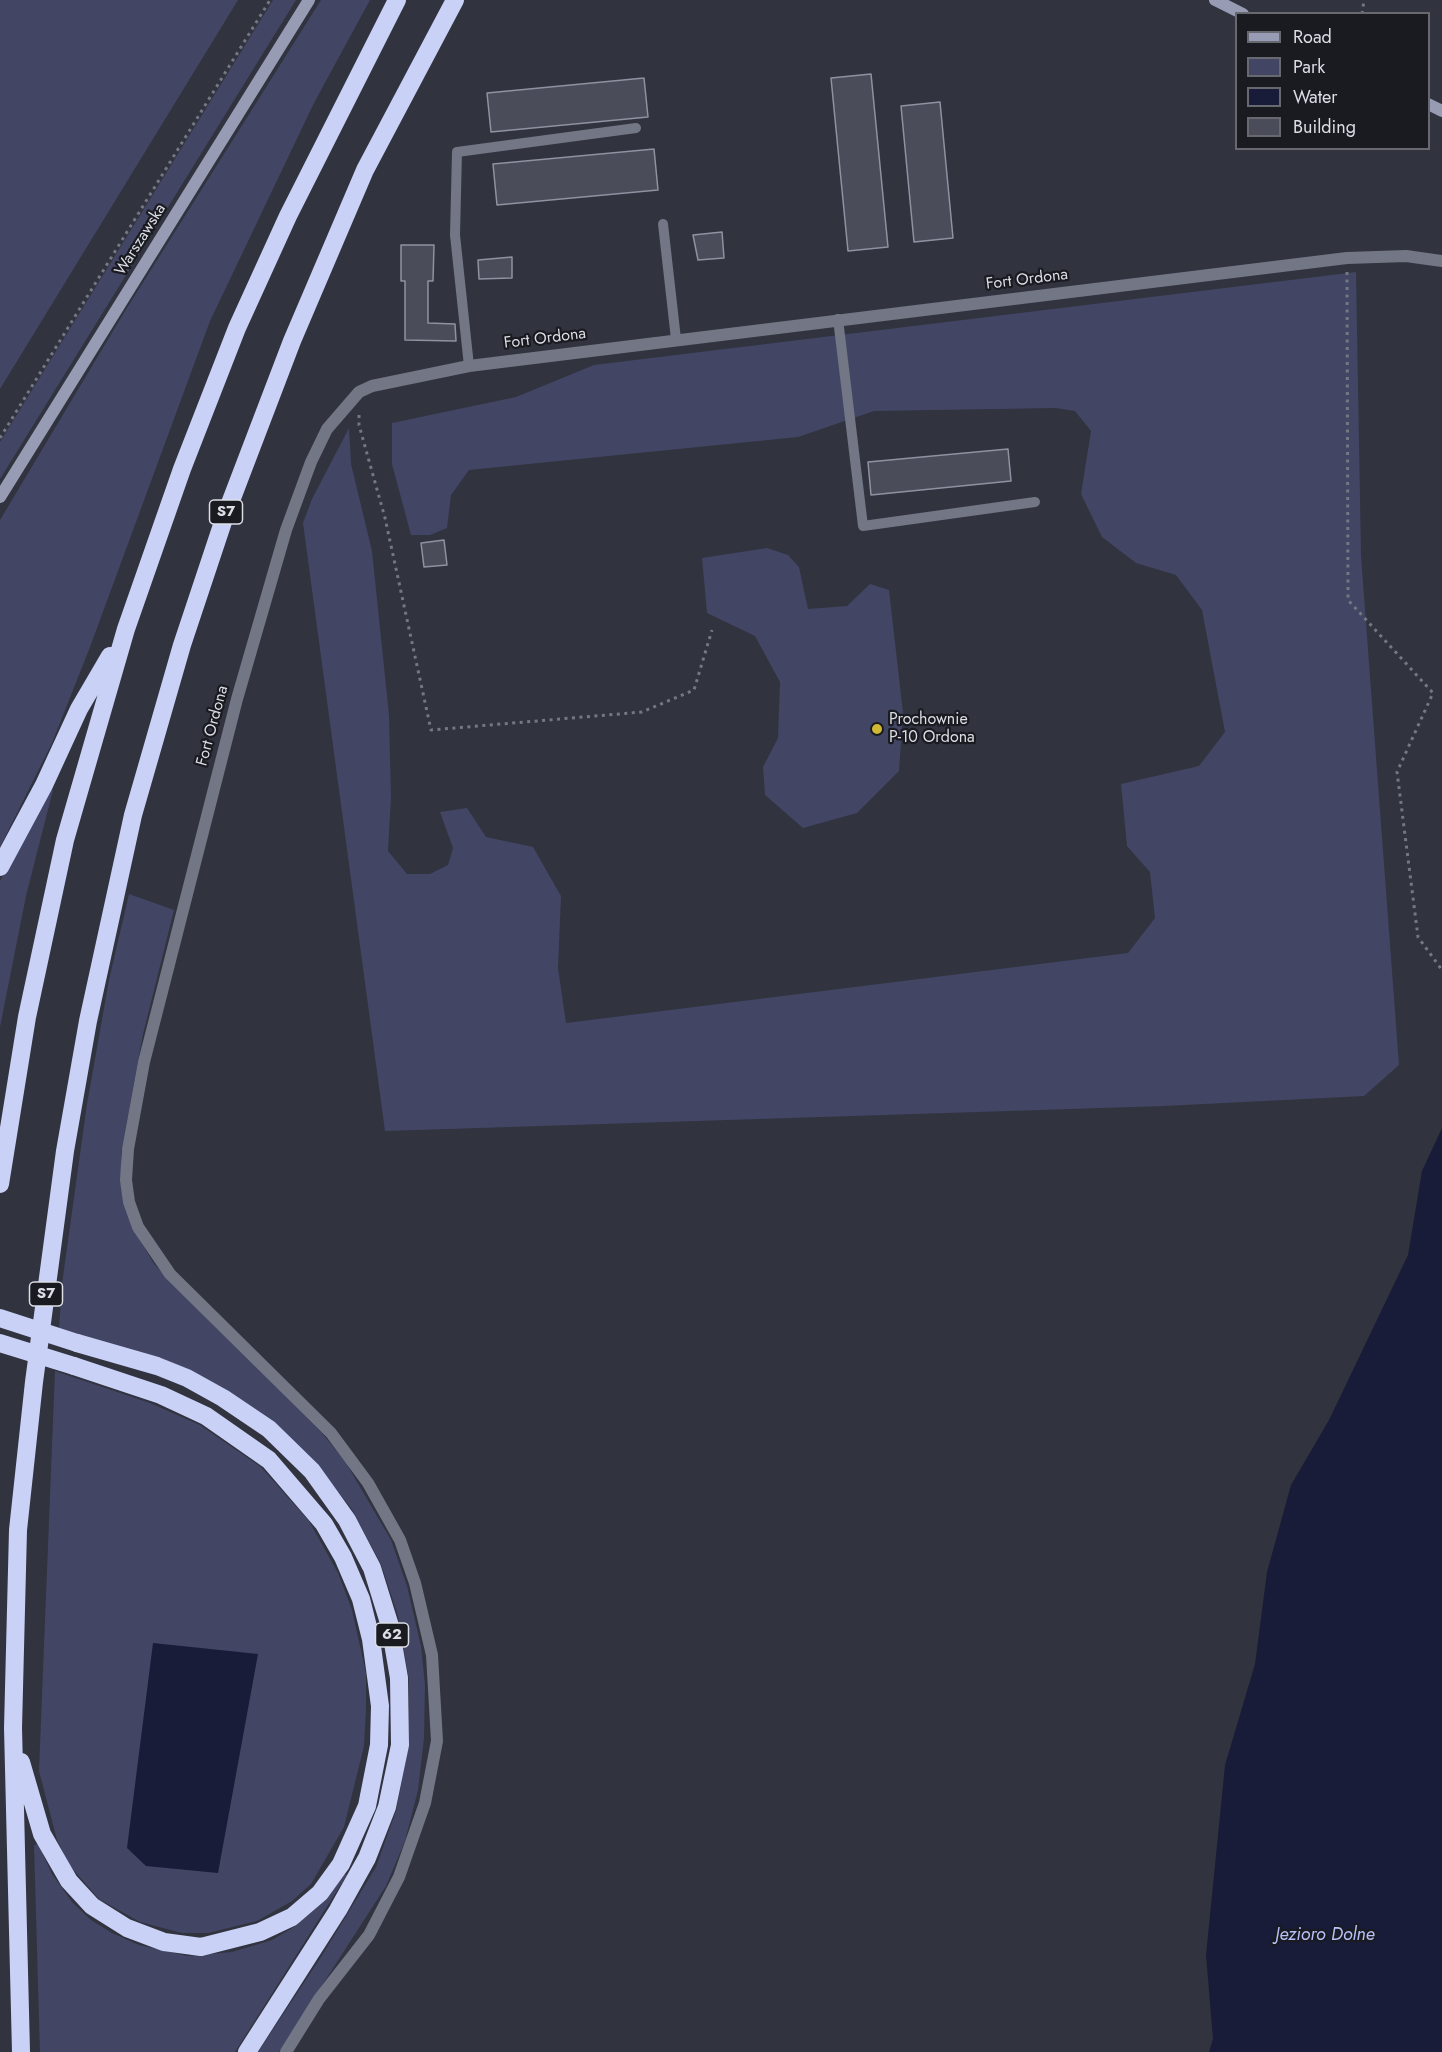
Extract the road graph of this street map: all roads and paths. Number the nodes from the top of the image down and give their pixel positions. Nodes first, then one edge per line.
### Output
1 (270, 0) edge
2 (309, 0) edge
3 (397, 0) edge
4 (455, 0) edge
5 (1215, 0) edge
6 (1239, 12) edge
7 (636, 128) dead end
8 (663, 224) dead end
9 (1347, 258) junction
10 (1442, 261) edge
11 (838, 319) junction
12 (676, 339) junction
13 (469, 366) junction
14 (359, 392) junction
15 (0, 438) edge
16 (0, 497) edge
17 (1035, 502) dead end
18 (126, 629) junction
19 (712, 630) dead end
20 (0, 867) edge
21 (1442, 970) edge
22 (0, 1184) edge
23 (0, 1318) edge
24 (0, 1343) edge
25 (13, 1728) junction
26 (21, 2052) edge
27 (247, 2052) edge
28 (286, 2052) edge

1 - 15 path
2 - 16 main road, Warszawska
3 - 18 highway
4 - 25 highway, S7
5 - 6 main road
7 - 13 lane
8 - 12 lane
9 - 10 street, Fort Ordona
9 - 11 street, Fort Ordona
9 - 21 path
11 - 12 street, Fort Ordona
11 - 17 lane
12 - 13 street, Fort Ordona
13 - 14 street, Fort Ordona
14 - 19 path
14 - 28 street, Fort Ordona
18 - 20 highway
18 - 22 highway
23 - 27 highway, 62, bridge
24 - 25 highway, bridge
25 - 26 highway, S7

